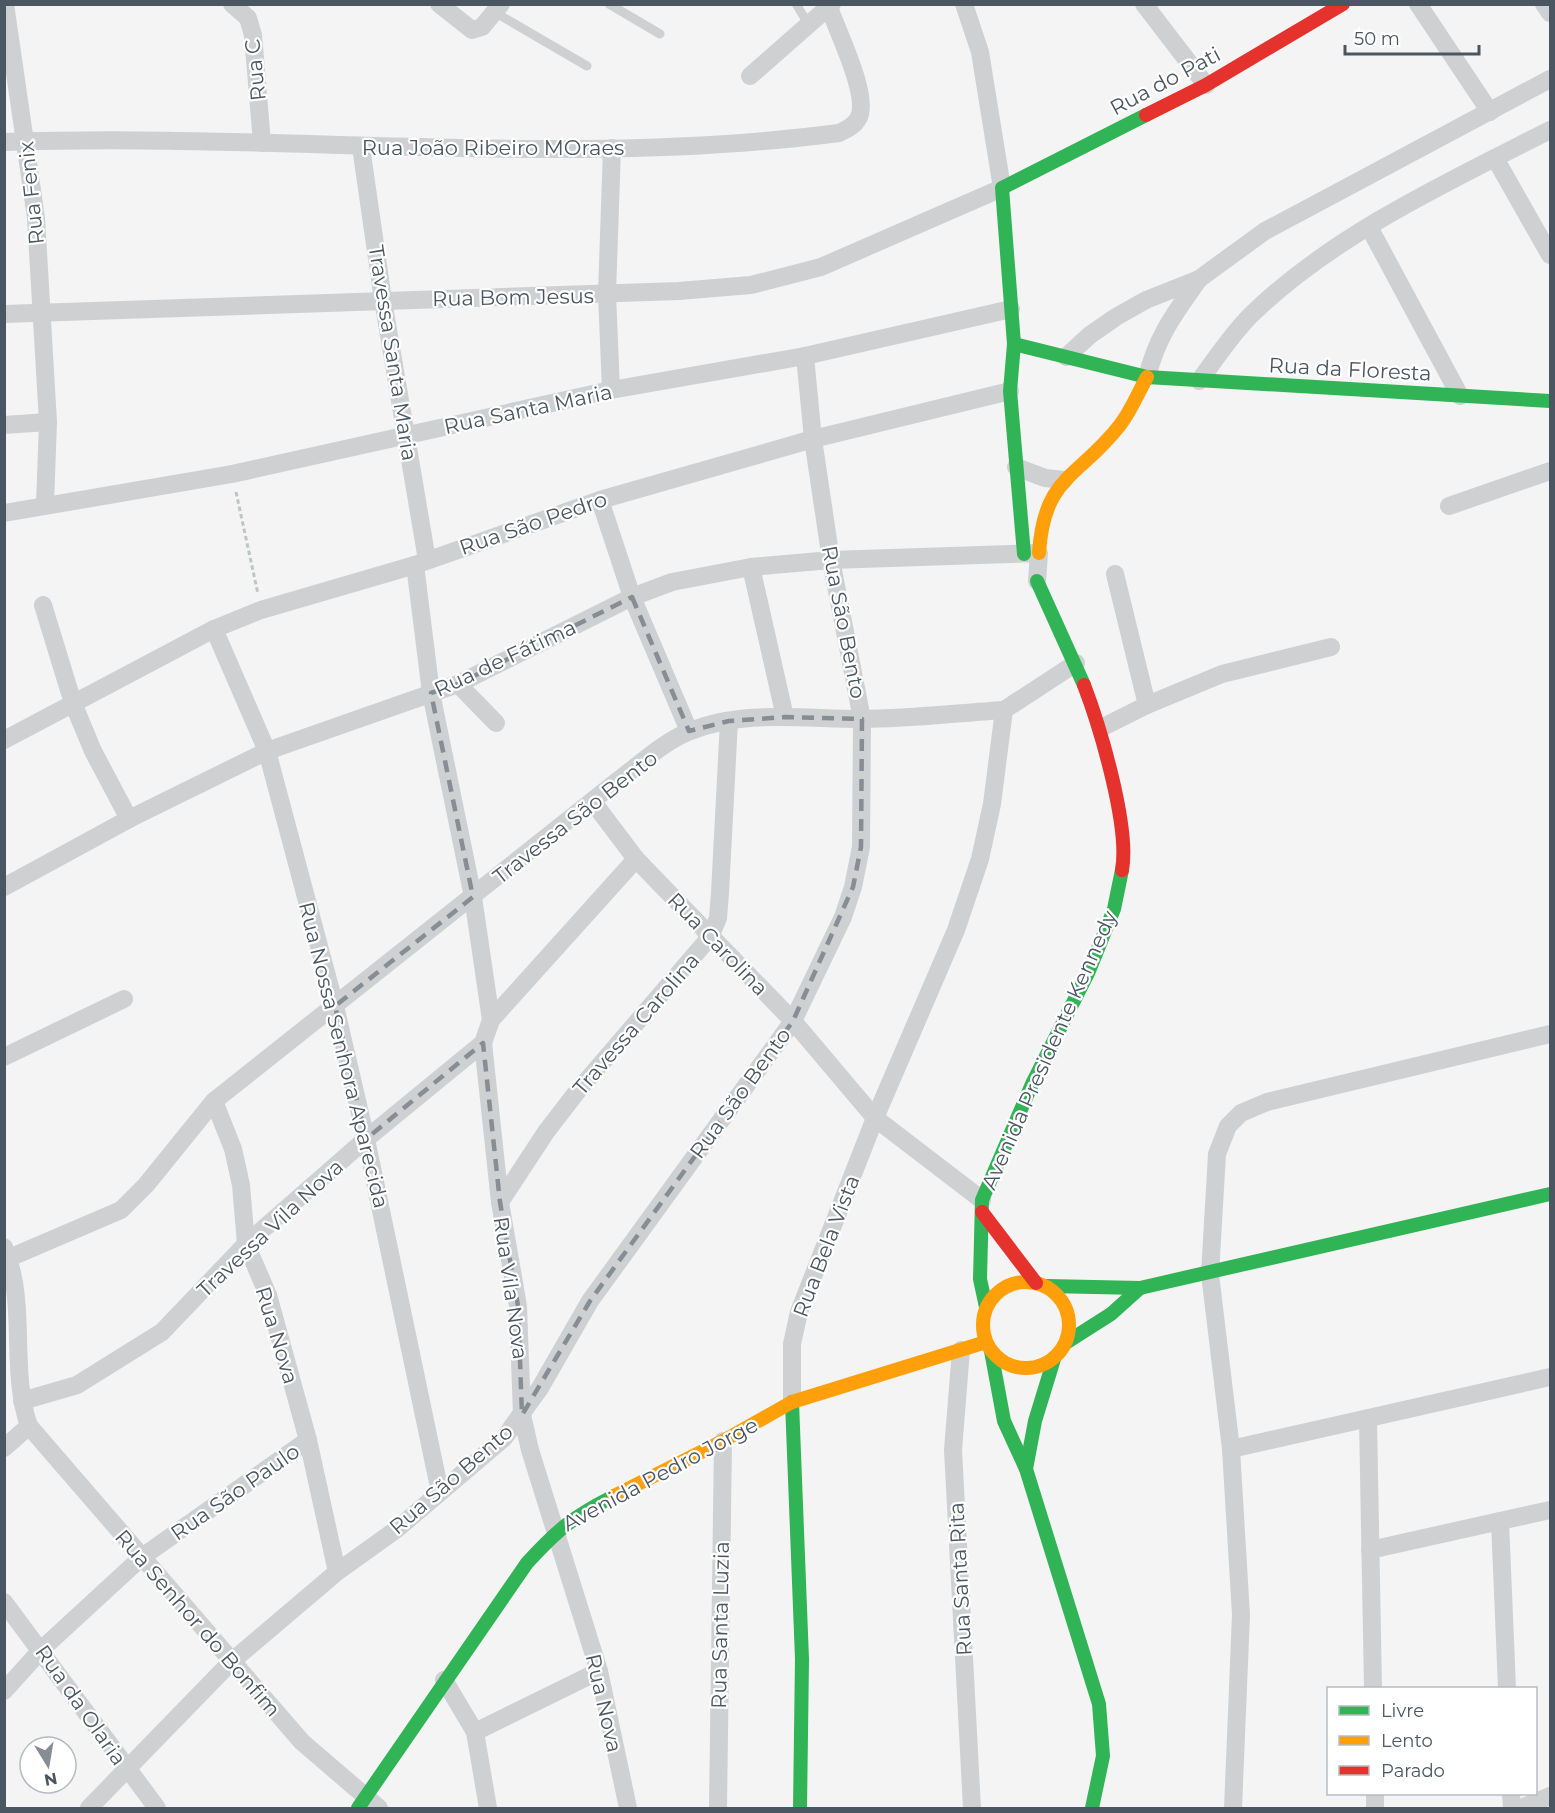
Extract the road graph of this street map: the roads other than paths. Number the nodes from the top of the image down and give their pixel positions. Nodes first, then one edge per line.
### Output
1 (4, 4) edge
2 (232, 4) edge
3 (439, 4) edge
4 (609, 4) edge
5 (796, 4) edge
6 (964, 4) edge
7 (1144, 4) edge
8 (1343, 4) edge
9 (1418, 4) edge
10 (1544, 4) edge
11 (830, 6) edge
12 (498, 9) edge
13 (1316, 11) edge
14 (1551, 13) edge
15 (809, 25) junction
16 (660, 34) dead end
17 (587, 66) dead end
18 (750, 76) dead end
19 (1551, 79) edge
20 (1206, 85) junction
21 (1490, 112) junction
22 (1551, 130) edge
23 (26, 141) junction
24 (4, 142) edge
25 (262, 143) junction
26 (361, 147) junction
27 (612, 148) junction
28 (1495, 158) junction
29 (1002, 188) junction
30 (1369, 227) junction
31 (1551, 255) edge
32 (1199, 279) junction
33 (608, 294) junction
34 (383, 300) junction
35 (1011, 309) junction
36 (42, 311) junction
37 (4, 314) edge
38 (1014, 344) junction
39 (805, 356) junction
40 (1066, 357) junction
41 (1147, 377) junction
42 (1199, 381) junction
43 (611, 390) junction
44 (1010, 391) junction
45 (1460, 396) junction
46 (1551, 401) edge
47 (48, 422) junction
48 (4, 425) edge
49 (405, 435) junction
50 (813, 439) junction
51 (1016, 467) junction
52 (1551, 471) edge
53 (1064, 480) junction
54 (600, 500) junction
55 (45, 504) junction
56 (1449, 506) dead end
57 (4, 513) edge
58 (1032, 554) junction
59 (831, 560) junction
60 (421, 562) junction
61 (751, 567) junction
62 (1115, 574) dead end
63 (1037, 581) joint
64 (632, 597) junction
65 (43, 605) dead end
66 (214, 629) junction
67 (1331, 647) dead end
68 (1076, 663) junction
69 (458, 684) junction
70 (431, 693) junction
71 (73, 703) junction
72 (1147, 705) junction
73 (1004, 710) junction
74 (785, 717) junction
75 (862, 719) junction
76 (729, 721) junction
77 (496, 723) dead end
78 (1101, 728) junction
79 (689, 731) junction
80 (4, 740) edge
81 (267, 751) junction
82 (593, 802) junction
83 (129, 819) junction
84 (636, 859) junction
85 (4, 887) edge
86 (473, 897) junction
87 (710, 937) junction
88 (124, 999) dead end
89 (335, 1006) junction
90 (491, 1020) junction
91 (793, 1021) junction
92 (1551, 1034) edge
93 (483, 1043) junction
94 (4, 1057) edge
95 (214, 1101) junction
96 (875, 1118) junction
97 (366, 1139) junction
98 (1551, 1194) edge
99 (500, 1202) junction
100 (982, 1206) junction
101 (246, 1245) junction
102 (7, 1252) edge
103 (1210, 1274) junction
104 (9, 1282) edge
105 (1041, 1284) junction
106 (1140, 1288) junction
107 (987, 1308) junction
108 (1067, 1342) junction
109 (988, 1346) junction
110 (961, 1350) junction
111 (1054, 1359) junction
112 (1551, 1377) edge
113 (22, 1401) junction
114 (792, 1402) junction
115 (522, 1415) junction
116 (1368, 1419) junction
117 (29, 1426) junction
118 (308, 1440) junction
119 (723, 1441) junction
120 (4, 1448) edge
121 (1231, 1449) junction
122 (1026, 1469) junction
123 (440, 1492) junction
124 (1551, 1510) edge
125 (1500, 1521) junction
126 (557, 1530) junction
127 (1370, 1550) junction
128 (142, 1557) junction
129 (337, 1572) junction
130 (4, 1602) edge
131 (42, 1650) junction
132 (231, 1662) junction
133 (599, 1671) junction
134 (444, 1680) junction
135 (1373, 1687) edge
136 (1507, 1687) edge
137 (4, 1691) edge
138 (475, 1732) junction
139 (125, 1769) junction
140 (1551, 1796) edge
141 (361, 1802) edge
142 (90, 1809) edge
143 (157, 1809) edge
144 (379, 1809) edge
145 (488, 1809) edge
146 (628, 1809) edge
147 (718, 1809) edge
148 (800, 1809) edge
149 (972, 1809) edge
150 (1092, 1809) edge
151 (1233, 1809) edge
152 (1521, 1809) edge

1 - 23 street, Rua Fenix
2 - 25 street, Rua C
3 - 12 street
4 - 16 lane
5 - 15 lane
6 - 29 street
7 - 20 street
8 - 13 street, Rua do Pati
9 - 21 street
10 - 14 street
11 - 15 street
11 - 27 street, Rua João Ribeiro MOraes
12 - 17 lane
13 - 20 street, Rua do Pati
15 - 18 street
19 - 21 street
20 - 29 street, Rua do Pati
21 - 32 street
22 - 28 street
23 - 24 street, Rua João Ribeiro MOraes
23 - 25 street, Rua João Ribeiro MOraes
23 - 36 street, Rua Fenix
25 - 26 street, Rua João Ribeiro MOraes
26 - 27 street, Rua João Ribeiro MOraes
26 - 34 street, Travessa Santa Maria
27 - 33 street
28 - 30 street
28 - 31 street
29 - 33 street, Rua Bom Jesus
29 - 35 street
30 - 42 street
30 - 45 street
32 - 40 street
32 - 41 street
33 - 34 street, Rua Bom Jesus
33 - 43 street
34 - 36 street, Rua Bom Jesus
34 - 49 street, Travessa Santa Maria
35 - 38 street
35 - 39 street, Rua Santa Maria
36 - 37 street, Rua Bom Jesus
36 - 47 street, Rua Fenix
38 - 40 street, Rua da Floresta
38 - 44 street
39 - 43 street, Rua Santa Maria
39 - 50 street, Rua São Bento
40 - 41 street, Rua da Floresta
41 - 42 street, Rua da Floresta
41 - 53 street
42 - 45 street, Rua da Floresta
43 - 49 street, Rua Santa Maria
44 - 50 street, Rua São Pedro
44 - 51 street
45 - 46 street, Rua da Floresta
47 - 48 street
47 - 55 street, Rua Fenix
49 - 55 street, Rua Santa Maria
49 - 60 street, Travessa Santa Maria
50 - 54 street, Rua São Pedro
50 - 59 street, Rua São Bento
51 - 53 street
51 - 58 street
52 - 56 street
53 - 58 street
54 - 60 street, Rua São Pedro
54 - 64 street
55 - 57 street, Rua Santa Maria
58 - 59 street, Rua de Fátima
58 - 63 street, Avenida Presidente Kennedy
59 - 61 street, Rua de Fátima
59 - 75 street, Rua São Bento
60 - 66 street, Rua São Pedro
60 - 70 street, Travessa Santa Maria
61 - 64 street, Rua de Fátima
61 - 74 street
62 - 72 street
63 - 68 street, Avenida Presidente Kennedy
64 - 69 street, Rua de Fátima
64 - 79 street
65 - 71 street
66 - 71 street, Rua São Pedro
66 - 81 street, Rua Nossa Senhora Aparecida
67 - 72 street
68 - 73 street
68 - 78 street, Avenida Presidente Kennedy
69 - 70 street, Rua de Fátima
69 - 77 street
70 - 81 street, Rua de Fátima
70 - 86 street, Travessa Santa Maria
71 - 80 street, Rua São Pedro
71 - 83 street
72 - 78 street
73 - 75 street, Travessa São Bento
73 - 96 street, Rua Bela Vista
74 - 75 street, Travessa São Bento
74 - 76 street, Travessa São Bento
75 - 91 street, Rua São Bento
76 - 79 street, Travessa São Bento
76 - 87 street, Travessa Carolina
78 - 100 street, Avenida Presidente Kennedy
79 - 82 street, Travessa São Bento
81 - 83 street, Rua de Fátima
81 - 89 street, Rua Nossa Senhora Aparecida
82 - 84 street, Rua Carolina
82 - 86 street, Travessa São Bento
83 - 85 street, Rua de Fátima
84 - 87 street, Rua Carolina
84 - 90 street
86 - 89 street, Travessa São Bento
86 - 90 street, Travessa Santa Maria
87 - 91 street, Rua Carolina
87 - 99 street, Travessa Carolina
88 - 94 street
89 - 95 street, Travessa São Bento
89 - 97 street, Rua Nossa Senhora Aparecida
90 - 93 street
91 - 96 street, Rua Carolina
91 - 115 street, Rua São Bento
92 - 103 street
93 - 97 street, Travessa Vila Nova
93 - 99 street, Rua Vila Nova
95 - 101 street, Rua Nova
95 - 102 street, Travessa São Bento
96 - 100 street, Rua Carolina
96 - 114 street, Rua Bela Vista
97 - 101 street, Travessa Vila Nova
97 - 123 street, Rua Nossa Senhora Aparecida
98 - 103 street
99 - 115 street, Rua Vila Nova
100 - 105 street, Avenida Presidente Kennedy
100 - 107 street, Avenida Presidente Kennedy
101 - 113 street, Travessa Vila Nova
101 - 118 street, Rua Nova
102 - 104 street
103 - 106 street
103 - 121 street
104 - 113 street
105 - 106 street
105 - 107 street
105 - 108 street, Avenida Presidente Kennedy
106 - 108 street
107 - 109 street, Avenida Presidente Kennedy
108 - 111 street
109 - 110 street, Avenida Pedro Jorge
109 - 111 street
109 - 122 street, Avenida Presidente Kennedy
110 - 114 street, Avenida Pedro Jorge
110 - 149 street, Rua Santa Rita
111 - 122 street
112 - 116 street
113 - 117 street
114 - 119 street, Avenida Pedro Jorge
114 - 148 street, Rua Bela Vista
115 - 123 street, Rua São Bento
115 - 126 street, Rua Vila Nova
116 - 121 street
116 - 127 street
117 - 120 street
117 - 128 street, Rua Senhor do Bonfim
118 - 128 street, Rua São Paulo
118 - 129 street, Rua Nova
119 - 126 street, Avenida Pedro Jorge
119 - 147 street, Rua Santa Luzia
121 - 151 street
122 - 150 street, Avenida Presidente Kennedy
123 - 129 street, Rua São Bento
124 - 125 street
125 - 127 street
125 - 136 street
126 - 133 street, Rua Nova
126 - 134 street, Avenida Pedro Jorge
127 - 135 street
128 - 131 street, Rua São Paulo
128 - 132 street, Rua Senhor do Bonfim
129 - 132 street, Rua São Bento
130 - 131 street, Rua da Olaria
131 - 137 street, Rua São Paulo
131 - 139 street, Rua da Olaria
132 - 139 street, Rua São Bento
132 - 141 street, Rua Senhor do Bonfim
133 - 138 street
133 - 146 street, Rua Nova
134 - 138 street
134 - 141 street, Avenida Pedro Jorge
138 - 145 street
139 - 142 street, Rua São Bento
139 - 143 street, Rua da Olaria
140 - 152 street
141 - 144 street, Rua Senhor do Bonfim

